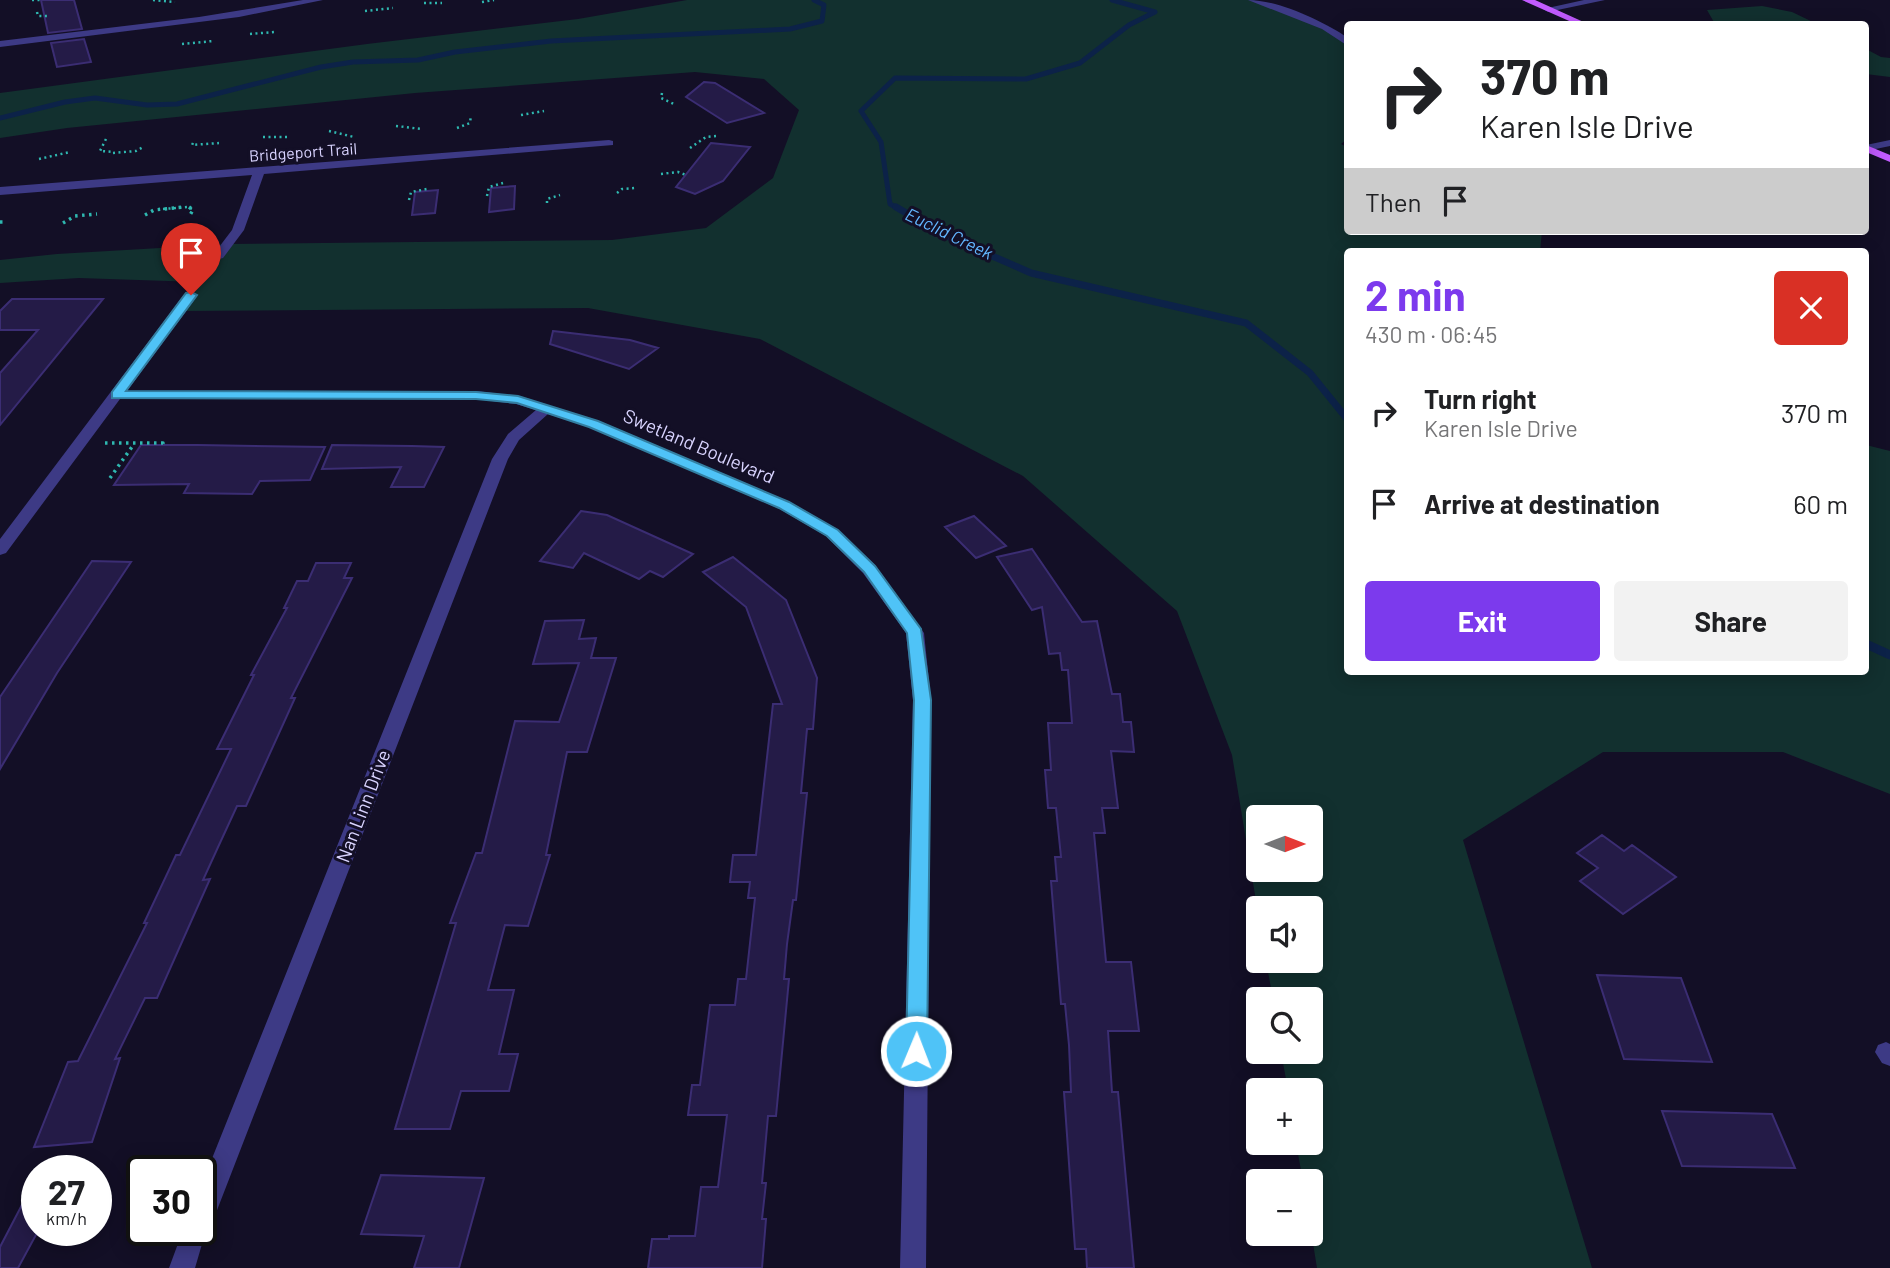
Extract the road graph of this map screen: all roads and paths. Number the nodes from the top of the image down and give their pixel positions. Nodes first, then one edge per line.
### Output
1 (32, 0) edge
2 (41, 0) edge
3 (153, 0) edge
4 (318, 0) edge
5 (495, 0) edge
6 (1253, 0) edge
7 (1527, 0) edge
8 (1600, 0) edge
9 (176, 2) dead end
10 (482, 2) dead end
11 (424, 3) dead end
12 (442, 3) dead end
13 (393, 8) dead end
14 (1548, 9) junction
15 (366, 11) dead end
16 (37, 12) dead end
17 (50, 16) dead end
18 (1576, 21) edge
19 (274, 33) dead end
20 (250, 34) dead end
21 (1344, 40) edge
22 (213, 41) dead end
23 (0, 44) edge
24 (182, 44) dead end
25 (662, 93) dead end
26 (674, 104) dead end
27 (544, 111) dead end
28 (471, 115) dead end
29 (521, 115) dead end
30 (396, 126) dead end
31 (457, 128) dead end
32 (422, 129) dead end
33 (329, 131) dead end
34 (354, 136) dead end
35 (716, 136) dead end
36 (263, 137) dead end
37 (290, 137) dead end
38 (106, 139) dead end
39 (193, 143) dead end
40 (219, 143) dead end
41 (609, 143) dead end
42 (1890, 143) edge
43 (143, 146) dead end
44 (1869, 147) edge
45 (690, 148) dead end
46 (1869, 149) edge
47 (70, 152) dead end
48 (39, 159) dead end
49 (1890, 159) edge
50 (259, 171) junction
51 (661, 174) dead end
52 (686, 175) dead end
53 (503, 183) dead end
54 (635, 187) dead end
55 (427, 189) dead end
56 (0, 191) edge
57 (617, 193) dead end
58 (560, 195) dead end
59 (487, 196) dead end
60 (409, 200) dead end
61 (547, 203) dead end
62 (97, 214) dead end
63 (145, 215) dead end
64 (190, 215) dead end
65 (64, 223) dead end
66 (219, 256) dead end
67 (191, 295) dead end
68 (116, 395) junction
69 (547, 408) junction
70 (134, 443) junction
71 (80, 444) junction
72 (162, 445) dead end
73 (110, 478) dead end
74 (0, 550) edge
75 (217, 1177) edge
76 (191, 1246) edge
77 (182, 1268) edge
78 (913, 1268) edge

1 - 2 path
3 - 9 path
4 - 23 street
5 - 10 path
6 - 21 street
7 - 14 main road
8 - 14 street
11 - 12 path
13 - 15 path
14 - 18 main road
16 - 17 path
19 - 20 path
22 - 24 path
25 - 26 path
27 - 29 path
28 - 31 path
30 - 32 path
33 - 34 path
35 - 45 path
36 - 37 path
38 - 43 path
39 - 40 path
41 - 50 street, Bridgeport Trail
42 - 44 street
46 - 49 main road
47 - 48 path
50 - 56 street, Bridgeport Trail
50 - 66 street
51 - 52 path
53 - 59 path
54 - 57 path
55 - 60 path
58 - 61 path
62 - 65 path
63 - 64 path
67 - 68 street
68 - 69 street, Swetland Boulevard
68 - 71 street
69 - 75 street, Nan Linn Drive
69 - 78 street, Swetland Boulevard
70 - 71 path
70 - 72 path
70 - 73 path
71 - 74 street
76 - 77 street

